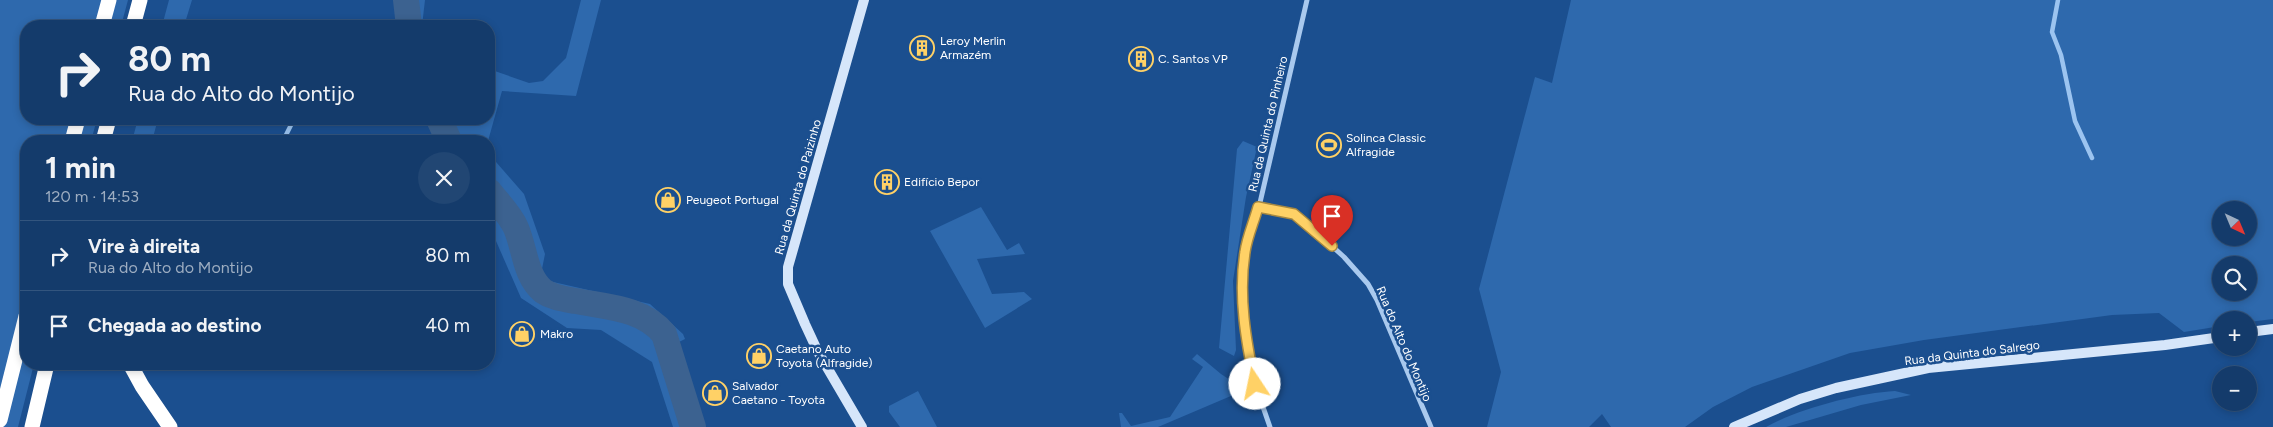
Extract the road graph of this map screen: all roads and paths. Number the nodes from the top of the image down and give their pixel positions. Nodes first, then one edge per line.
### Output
1 (109, 0) edge
2 (140, 0) edge
3 (864, 0) edge
4 (1307, 0) edge
5 (104, 20) edge
6 (135, 20) edge
7 (1258, 207) junction
8 (2273, 329) edge
9 (2257, 331) edge
10 (2212, 337) edge
11 (20, 340) edge
12 (45, 370) edge
13 (133, 370) edge
14 (0, 420) edge
15 (32, 427) edge
16 (170, 427) edge
17 (862, 427) edge
18 (1270, 427) edge
19 (1431, 427) edge
20 (1734, 427) edge

1 - 5 highway
2 - 6 highway
3 - 17 street, Rua da Quinta do Paizinho
4 - 7 street, Rua da Quinta do Pinheiro
7 - 18 street, Rua da Quinta do Pinheiro
7 - 19 street, Rua do Alto do Montijo
8 - 9 street
10 - 20 street, Rua da Quinta do Salrego
11 - 14 highway
12 - 15 highway
13 - 16 highway

